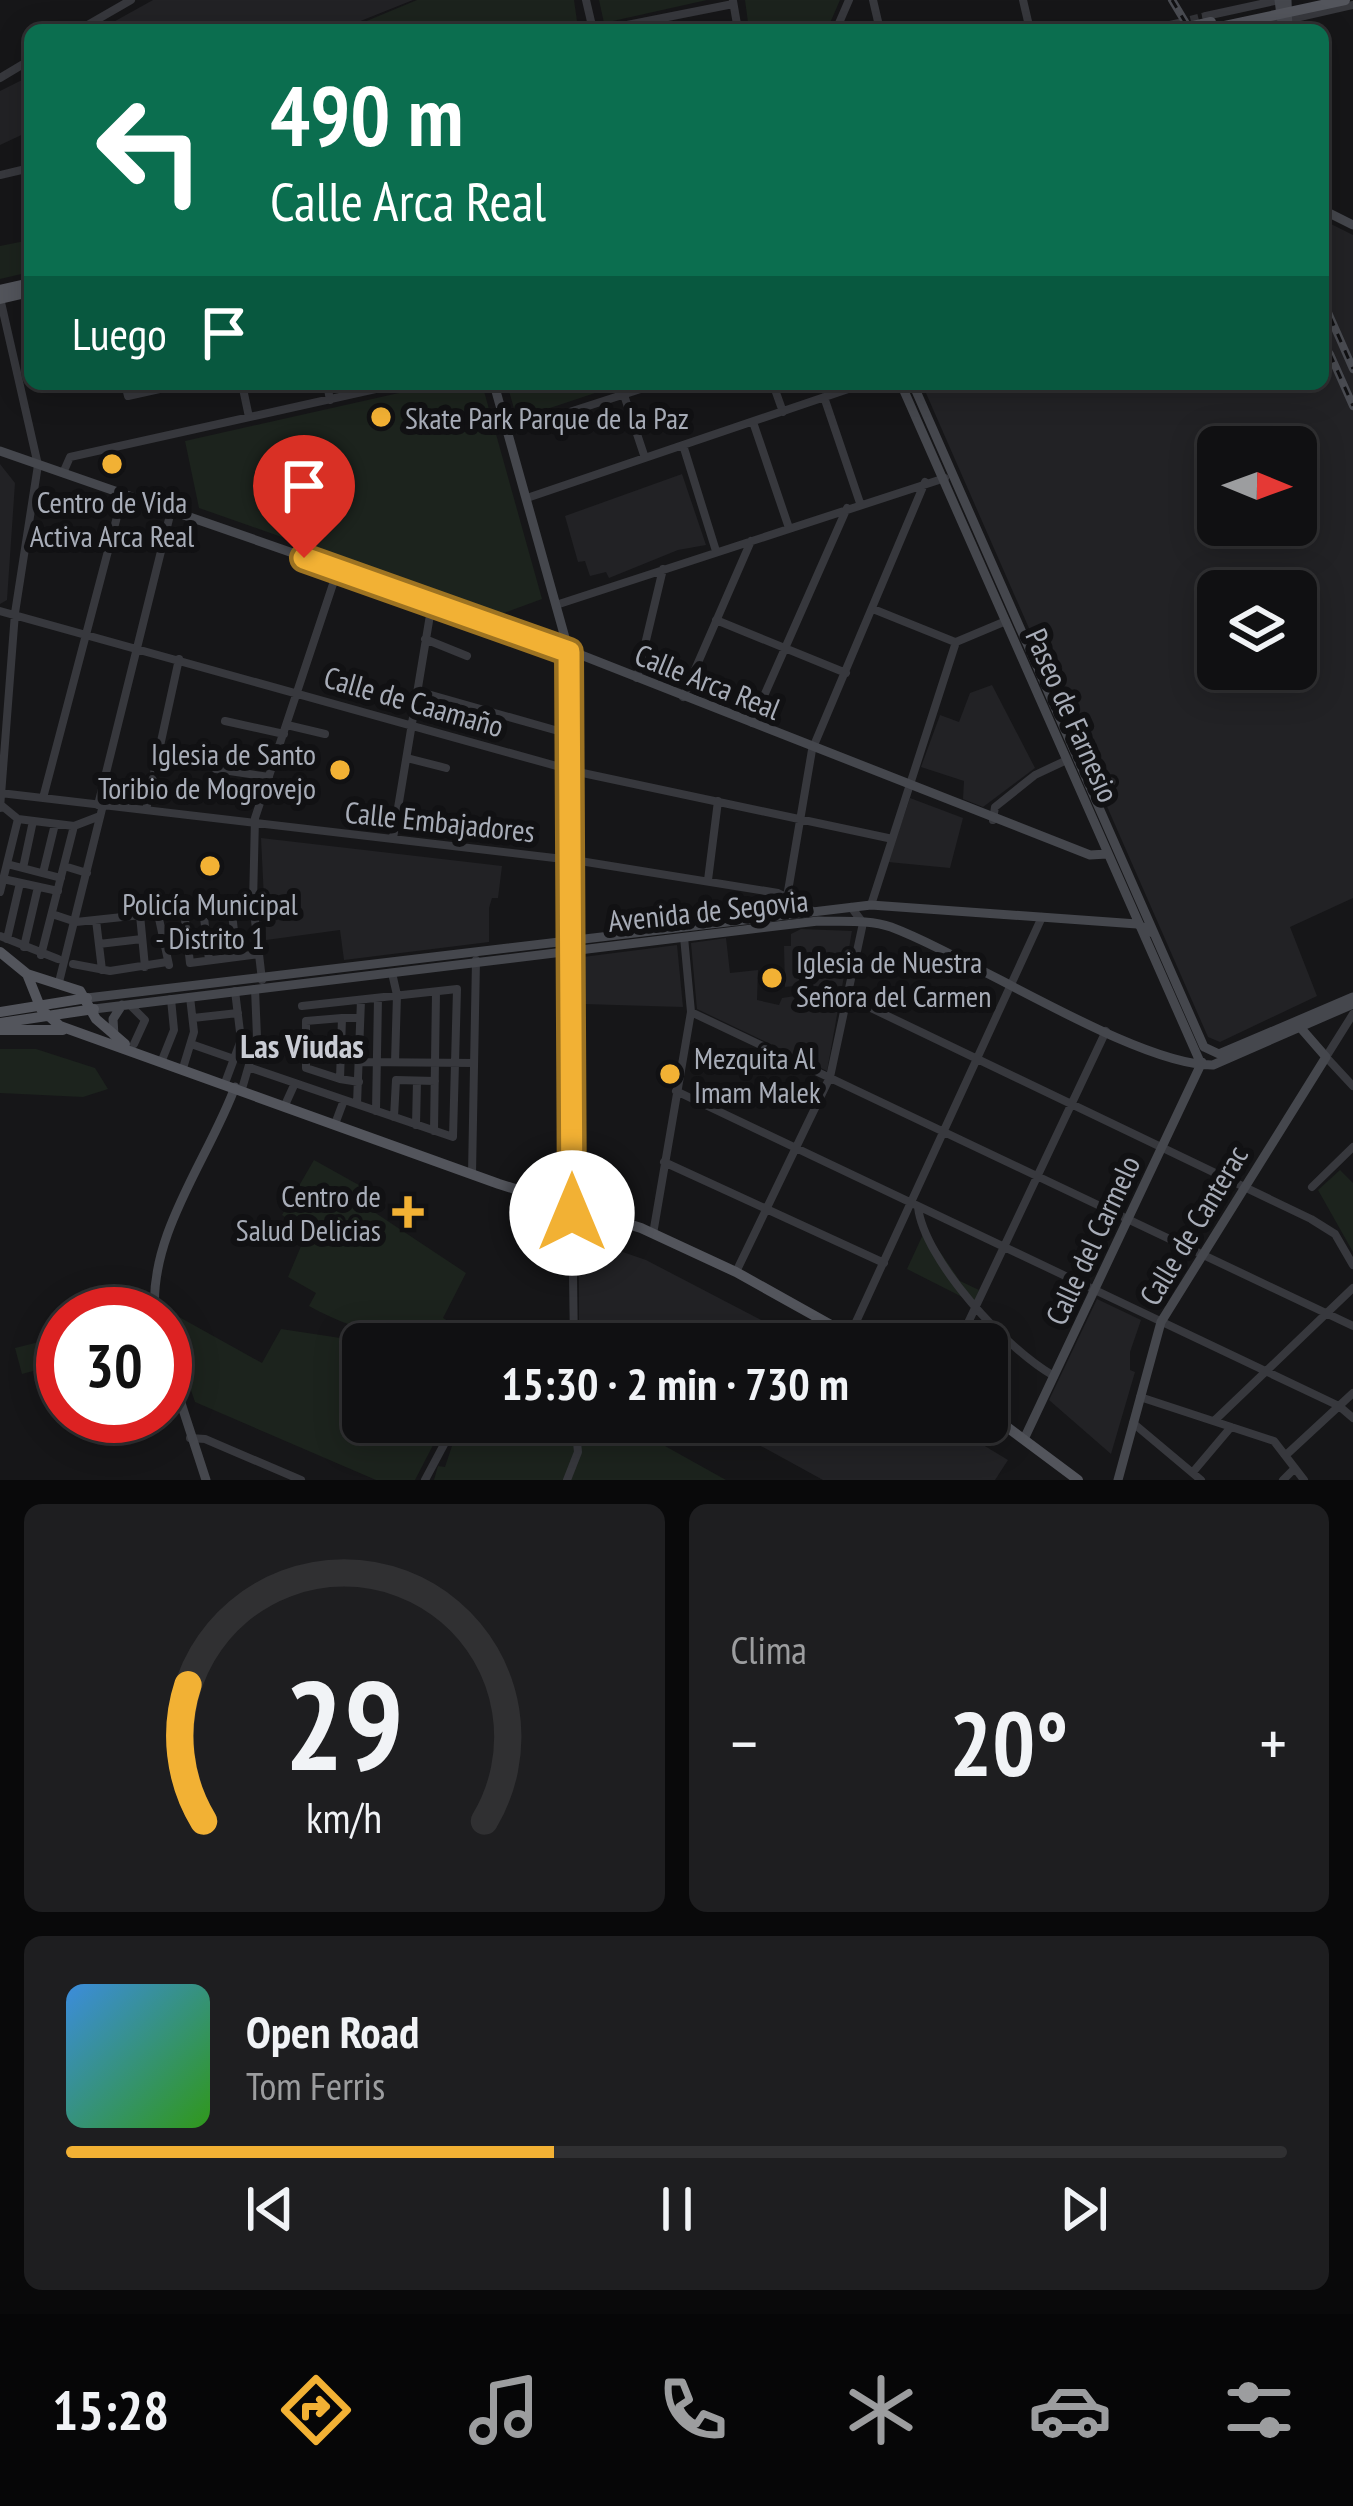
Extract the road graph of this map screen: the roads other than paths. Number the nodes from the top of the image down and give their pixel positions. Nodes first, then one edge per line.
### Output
1 (131, 0) edge
2 (1282, 0) edge
3 (1310, 0) edge
4 (1339, 1) edge
5 (733, 2) edge
6 (1353, 5) edge
7 (1314, 14) junction
8 (1206, 16) tunnel mouth
9 (89, 24) edge
10 (630, 24) edge
11 (1187, 24) edge
12 (1234, 24) edge
13 (1288, 24) edge
14 (1, 296) edge
15 (126, 390) edge
16 (155, 390) edge
17 (243, 390) edge
18 (328, 390) edge
19 (372, 390) edge
20 (496, 390) edge
21 (639, 390) edge
22 (775, 390) edge
23 (846, 390) edge
24 (905, 390) edge
25 (916, 390) edge
26 (624, 395) junction
27 (824, 398) junction
28 (330, 400) junction
29 (783, 412) junction
30 (249, 417) junction
31 (752, 422) junction
32 (508, 432) junction
33 (683, 445) junction
34 (0, 451) edge
35 (645, 458) junction
36 (38, 465) junction
37 (63, 473) junction
38 (942, 476) junction
39 (925, 482) junction
40 (957, 484) junction
41 (123, 494) junction
42 (527, 498) junction
43 (860, 503) junction
44 (847, 508) junction
45 (171, 511) junction
46 (789, 528) junction
47 (752, 539) junction
48 (716, 551) junction
49 (338, 569) junction
50 (663, 569) junction
51 (431, 603) junction
52 (556, 605) junction
53 (873, 609) junction
54 (0, 611) edge
55 (15, 613) junction
56 (716, 620) junction
57 (1006, 621) junction
58 (86, 634) junction
59 (424, 640) junction
60 (543, 640) junction
61 (956, 643) junction
62 (138, 647) junction
63 (784, 649) junction
64 (569, 652) junction
65 (467, 656) dead end
66 (179, 659) junction
67 (845, 673) junction
68 (637, 678) junction
69 (5, 687) edge
70 (417, 691) junction
71 (297, 693) junction
72 (683, 697) junction
73 (224, 722) dead end
74 (412, 725) junction
75 (752, 725) junction
76 (285, 730) junction
77 (325, 734) dead end
78 (568, 734) junction
79 (812, 750) junction
80 (407, 758) junction
81 (1066, 760) junction
82 (446, 768) dead end
83 (216, 769) dead end
84 (569, 769) junction
85 (268, 781) junction
86 (906, 787) junction
87 (2, 793) edge
88 (306, 794) dead end
89 (43, 798) junction
90 (718, 801) junction
91 (0, 806) edge
92 (101, 809) junction
93 (146, 810) junction
94 (800, 819) junction
95 (18, 820) junction
96 (993, 820) junction
97 (33, 821) junction
98 (55, 824) junction
99 (254, 825) junction
100 (74, 826) junction
101 (393, 838) junction
102 (888, 838) junction
103 (1112, 838) junction
104 (1107, 854) junction
105 (571, 860) junction
106 (64, 866) junction
107 (23, 868) junction
108 (4, 872) edge
109 (43, 873) junction
110 (87, 873) junction
111 (61, 878) junction
112 (708, 880) junction
113 (20, 883) junction
114 (38, 887) junction
115 (58, 891) junction
116 (0, 892) edge
117 (787, 897) junction
118 (253, 903) junction
119 (887, 904) junction
120 (231, 905) junction
121 (871, 905) junction
122 (850, 907) junction
123 (203, 909) junction
124 (184, 911) junction
125 (813, 911) junction
126 (52, 914) junction
127 (158, 914) junction
128 (140, 915) junction
129 (1042, 917) junction
130 (96, 920) junction
131 (76, 922) junction
132 (863, 922) junction
133 (1137, 924) junction
134 (885, 925) junction
135 (1153, 934) junction
136 (684, 935) junction
137 (3, 938) edge
138 (142, 939) junction
139 (100, 944) junction
140 (572, 945) junction
141 (24, 947) junction
142 (496, 951) junction
143 (0, 952) edge
144 (259, 954) junction
145 (41, 955) junction
146 (237, 956) junction
147 (58, 959) dead end
148 (209, 960) junction
149 (475, 962) junction
150 (73, 964) dead end
151 (145, 967) junction
152 (103, 970) junction
153 (392, 973) junction
154 (28, 979) junction
155 (56, 982) junction
156 (1014, 984) junction
157 (260, 985) junction
158 (235, 991) junction
159 (436, 992) junction
160 (397, 995) junction
161 (190, 997) junction
162 (848, 997) junction
163 (379, 998) junction
164 (172, 999) junction
165 (361, 1000) junction
166 (1353, 1001) edge
167 (126, 1004) junction
168 (40, 1005) junction
169 (302, 1006) dead end
170 (18, 1009) junction
171 (92, 1009) junction
172 (0, 1012) edge
173 (691, 1012) junction
174 (1335, 1012) junction
175 (238, 1013) junction
176 (1353, 1014) edge
177 (193, 1018) junction
178 (342, 1018) junction
179 (360, 1018) junction
180 (1298, 1024) junction
181 (0, 1027) edge
182 (1350, 1029) edge
183 (70, 1030) junction
184 (173, 1030) junction
185 (1107, 1030) junction
186 (84, 1032) junction
187 (194, 1032) junction
188 (114, 1036) junction
189 (191, 1045) junction
190 (133, 1047) junction
191 (1204, 1047) junction
192 (1326, 1058) junction
193 (234, 1059) junction
194 (162, 1060) junction
195 (980, 1061) junction
196 (359, 1062) junction
197 (376, 1062) junction
198 (395, 1062) junction
199 (436, 1063) junction
200 (456, 1063) junction
201 (474, 1063) junction
202 (1201, 1064) junction
203 (183, 1068) junction
204 (250, 1068) junction
205 (830, 1077) junction
206 (340, 1078) junction
207 (417, 1081) junction
208 (435, 1081) junction
209 (295, 1082) junction
210 (358, 1082) junction
211 (234, 1086) junction
212 (1353, 1086) edge
213 (676, 1091) junction
214 (344, 1100) junction
215 (358, 1104) junction
216 (1072, 1104) junction
217 (285, 1105) junction
218 (376, 1111) junction
219 (394, 1117) junction
220 (335, 1124) junction
221 (416, 1125) junction
222 (434, 1131) junction
223 (945, 1133) junction
224 (1353, 1147) edge
225 (1162, 1148) junction
226 (796, 1149) junction
227 (664, 1162) junction
228 (472, 1174) junction
229 (1037, 1178) junction
230 (1244, 1186) junction
231 (1312, 1186) dead end
232 (915, 1205) junction
233 (572, 1206) junction
234 (767, 1210) junction
235 (1127, 1220) junction
236 (653, 1234) junction
237 (1004, 1248) junction
238 (1202, 1255) junction
239 (884, 1263) junction
240 (1353, 1265) edge
241 (736, 1272) junction
242 (152, 1287) edge
243 (1353, 1288) edge
244 (1095, 1292) junction
245 (975, 1308) junction
246 (1325, 1313) junction
247 (1161, 1322) junction
248 (574, 1323) edge
249 (828, 1323) edge
250 (856, 1323) edge
251 (968, 1323) edge
252 (1353, 1326) edge
253 (1264, 1371) junction
254 (1054, 1376) junction
255 (1353, 1393) edge
256 (1138, 1396) junction
257 (1339, 1406) junction
258 (1353, 1418) edge
259 (1214, 1421) junction
260 (1131, 1422) junction
261 (1008, 1426) edge
262 (1231, 1427) junction
263 (1025, 1437) junction
264 (192, 1438) edge
265 (191, 1443) edge
266 (444, 1443) edge
267 (577, 1443) edge
268 (1284, 1453) junction
269 (1295, 1468) junction
270 (1193, 1472) junction
271 (206, 1480) edge
272 (301, 1480) edge
273 (424, 1480) edge
274 (567, 1480) edge
275 (1078, 1480) edge
276 (1118, 1480) edge
277 (1201, 1480) edge
278 (1282, 1480) edge
279 (1304, 1480) edge

1 - 9 street
2 - 8 street
3 - 7 street
3 - 11 main road
4 - 12 main road
5 - 10 street
6 - 7 street
7 - 13 street
14 - 36 street
15 - 16 street
17 - 30 street
18 - 28 street
19 - 28 street
20 - 32 main road
21 - 26 street
22 - 29 street
23 - 27 street
24 - 38 main road, Paseo de Farnesio
25 - 40 main road, Paseo de Farnesio
26 - 32 street
26 - 35 street
27 - 29 street
27 - 43 street
28 - 30 street
29 - 31 street
30 - 37 street
31 - 33 street
31 - 46 street
32 - 42 main road
33 - 35 street
33 - 48 street
34 - 36 main road, Calle Arca Real
35 - 42 street
36 - 37 main road, Calle Arca Real
36 - 55 street
37 - 41 main road, Calle Arca Real
38 - 39 street
38 - 40 street
38 - 57 main road, Paseo de Farnesio
39 - 43 street
39 - 53 street
40 - 103 main road, Paseo de Farnesio
41 - 45 main road, Calle Arca Real
41 - 58 street
42 - 52 main road
43 - 44 street
44 - 46 street
44 - 63 street
45 - 49 main road, Calle Arca Real
45 - 62 street
46 - 47 street
47 - 48 street
47 - 56 street
48 - 50 street
49 - 51 main road, Calle Arca Real
49 - 71 street
50 - 52 street
50 - 68 street
51 - 59 street
51 - 60 main road, Calle Arca Real
52 - 60 main road
52 - 64 main road
53 - 61 street
53 - 67 street
54 - 55 street, Calle de Caamaño
55 - 58 street, Calle de Caamaño
55 - 69 street
56 - 63 street
56 - 72 street
57 - 61 street
57 - 81 main road, Paseo de Farnesio
58 - 62 street, Calle de Caamaño
58 - 89 street
59 - 65 street
59 - 70 street
60 - 64 main road, Calle Arca Real
61 - 86 street
62 - 66 street, Calle de Caamaño
62 - 92 street
63 - 67 street
63 - 75 street
64 - 68 main road, Calle Arca Real
64 - 78 main road
66 - 71 street, Calle de Caamaño
66 - 93 street
67 - 79 street
68 - 72 main road, Calle Arca Real
69 - 87 street
70 - 74 street
70 - 78 street
71 - 74 street, Calle de Caamaño
71 - 76 street
72 - 75 main road, Calle Arca Real
73 - 76 street
74 - 80 street
74 - 84 street, Calle de Caamaño
75 - 79 main road, Calle Arca Real
76 - 77 street
76 - 85 street
78 - 84 main road
79 - 86 main road, Calle Arca Real
79 - 94 street
80 - 82 street
80 - 101 street
81 - 96 street
81 - 104 main road, Paseo de Farnesio
83 - 85 street
84 - 90 street, Calle de Caamaño
84 - 105 main road
85 - 88 street
85 - 99 street
86 - 96 main road, Calle Arca Real
86 - 102 street
87 - 89 street, Calle Embajadores
87 - 91 street
89 - 92 street, Calle Embajadores
90 - 94 street, Calle de Caamaño
90 - 112 street
91 - 95 street
92 - 93 street, Calle Embajadores
92 - 100 street
92 - 110 street
93 - 99 street, Calle Embajadores
94 - 102 street, Calle de Caamaño
94 - 117 street
95 - 97 street
95 - 108 street
96 - 104 main road, Calle Arca Real
97 - 98 street
97 - 107 street
98 - 100 street
98 - 109 street
99 - 101 street, Calle Embajadores
99 - 118 street
100 - 106 street
101 - 105 street, Calle Embajadores
102 - 121 street
103 - 104 main road
103 - 135 main road, Paseo de Farnesio
104 - 133 main road, Paseo de Farnesio
105 - 112 street, Calle Embajadores
105 - 140 main road
106 - 110 street
106 - 111 street
107 - 108 street
107 - 109 street
108 - 113 street
108 - 116 street
109 - 111 street
110 - 131 street
111 - 115 street
112 - 117 street, Calle Embajadores
113 - 114 street
113 - 137 street
114 - 115 street
114 - 141 street
115 - 126 street
117 - 125 street, Calle Embajadores
118 - 120 street
118 - 144 street
119 - 121 main road
119 - 129 main road
119 - 134 main road
120 - 123 street
120 - 146 street
121 - 122 main road
122 - 125 main road
122 - 132 street
123 - 124 street
123 - 148 street
124 - 127 street
124 - 148 street
125 - 140 main road, Avenida de Segovia
126 - 131 street
126 - 145 street
127 - 128 street
127 - 151 street
128 - 130 street
128 - 138 street
129 - 133 main road
129 - 156 street
130 - 131 street
130 - 139 street
131 - 155 street
132 - 134 main road, Avenida de Segovia
132 - 136 main road, Avenida de Segovia
132 - 162 street
133 - 135 main road
133 - 202 main road, Paseo de Farnesio
134 - 156 main road, Avenida de Segovia
135 - 191 main road, Paseo de Farnesio
136 - 140 main road, Avenida de Segovia
136 - 173 street
137 - 141 street
138 - 139 street
138 - 151 street
139 - 152 street
140 - 142 main road, Avenida de Segovia
140 - 149 main road, Avenida de Segovia
140 - 233 main road
141 - 145 street
142 - 149 street
142 - 157 main road, Avenida de Segovia
143 - 154 main road
144 - 146 street
144 - 157 street
145 - 147 street
146 - 148 street
149 - 153 main road, Avenida de Segovia
149 - 201 street
150 - 152 street
151 - 152 street
153 - 157 main road, Avenida de Segovia
153 - 160 street
154 - 155 main road
154 - 168 main road
154 - 170 main road
155 - 168 main road
155 - 171 main road
156 - 185 main road, Avenida de Segovia
156 - 195 street
157 - 158 main road, Avenida de Segovia
157 - 171 main road, Avenida de Segovia
157 - 204 street
158 - 161 main road, Avenida de Segovia
158 - 175 street
159 - 160 street
159 - 199 street
159 - 200 street
160 - 163 street
160 - 198 street
161 - 164 main road, Avenida de Segovia
161 - 177 street
162 - 195 street
162 - 205 street
163 - 165 street
163 - 197 street
164 - 167 main road, Avenida de Segovia
164 - 184 street
165 - 169 street
165 - 179 street
166 - 174 main road
166 - 180 main road
167 - 171 main road, Avenida de Segovia
167 - 188 main road
167 - 190 street
168 - 170 main road
168 - 171 main road
168 - 181 main road
168 - 183 main road
170 - 172 main road
171 - 186 main road
171 - 188 main road
173 - 205 street
173 - 213 street
174 - 180 main road
174 - 182 street
175 - 177 street
175 - 193 street
176 - 182 street, Calle de Canterac
177 - 187 street
178 - 179 street
178 - 206 street
178 - 206 street
179 - 196 street
180 - 191 main road
180 - 192 main road
180 - 202 main road
181 - 183 main road
182 - 192 street, Calle de Canterac
183 - 186 main road
184 - 187 street
184 - 194 street
185 - 202 main road, Avenida de Segovia
185 - 216 street
186 - 190 main road
187 - 189 street
188 - 190 main road
189 - 193 street
189 - 203 street
190 - 194 main road
191 - 202 main road
192 - 212 street
192 - 230 main road, Calle de Canterac
193 - 211 street
194 - 203 main road
195 - 216 street
195 - 223 street
196 - 197 street
196 - 210 street
197 - 198 street
197 - 218 street
198 - 199 street
199 - 200 street
199 - 208 street
200 - 201 street
200 - 222 street
201 - 228 street
202 - 225 main road, Calle del Carmelo
203 - 211 main road
204 - 209 street
204 - 211 street
205 - 223 street
205 - 226 street
206 - 210 street
207 - 208 street
207 - 219 street
207 - 221 street
208 - 222 street
209 - 214 street
209 - 217 street
210 - 215 street
211 - 217 main road
211 - 242 main road
213 - 226 street
213 - 227 street
214 - 215 street
214 - 220 street
215 - 218 street
216 - 225 street
216 - 229 street
217 - 220 main road
218 - 219 street
219 - 221 street
220 - 228 main road
221 - 222 street
223 - 229 street
223 - 232 street
224 - 231 street
225 - 230 street
225 - 235 main road, Calle del Carmelo
226 - 232 street
226 - 234 street
227 - 234 street
227 - 236 street
228 - 233 main road
229 - 235 street
229 - 237 street
230 - 238 main road, Calle de Canterac
230 - 240 street
232 - 237 street
232 - 239 street
232 - 245 street
233 - 236 main road
233 - 248 street
234 - 239 street
234 - 241 street
235 - 238 street
235 - 244 main road, Calle del Carmelo
236 - 241 main road
237 - 244 street
237 - 245 street
238 - 246 street
238 - 247 main road, Calle de Canterac
239 - 250 street
241 - 249 main road
243 - 246 street
244 - 247 street
244 - 254 main road, Calle del Carmelo
245 - 251 street
245 - 254 street
246 - 252 street
246 - 253 street
247 - 253 street
247 - 256 main road, Calle de Canterac
253 - 257 street
253 - 259 street
254 - 263 main road, Calle del Carmelo
255 - 257 street
256 - 259 street
256 - 260 main road, Calle de Canterac
257 - 258 street
257 - 268 street
259 - 262 street
260 - 270 street
260 - 276 main road, Calle de Canterac
261 - 263 main road
262 - 268 street
262 - 270 street
263 - 275 main road
264 - 272 street
265 - 271 main road
266 - 273 street
267 - 274 street
268 - 269 street
269 - 278 street
269 - 279 street
270 - 277 street

